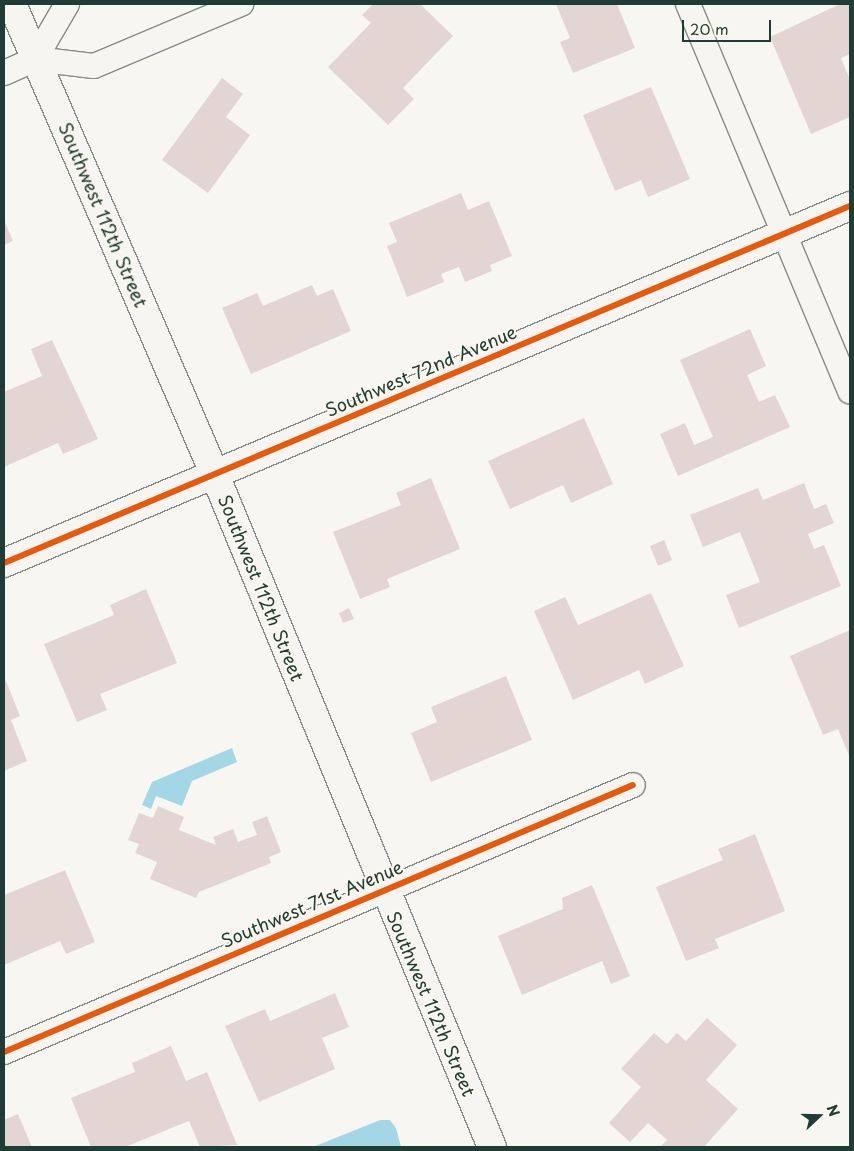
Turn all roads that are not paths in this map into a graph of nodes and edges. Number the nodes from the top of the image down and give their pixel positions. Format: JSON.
{"nodes":[{"id":1,"x":12,"y":4,"type":"edge"},
{"id":2,"x":67,"y":4,"type":"edge"},
{"id":3,"x":241,"y":4,"type":"edge"},
{"id":4,"x":688,"y":4,"type":"edge"},
{"id":5,"x":35,"y":59,"type":"junction"},
{"id":6,"x":4,"y":73,"type":"edge"},
{"id":7,"x":850,"y":206,"type":"edge"},
{"id":8,"x":783,"y":234,"type":"junction"},
{"id":9,"x":850,"y":391,"type":"edge"},
{"id":10,"x":216,"y":475,"type":"junction"},
{"id":11,"x":4,"y":563,"type":"edge"},
{"id":12,"x":633,"y":785,"type":"dead end"},
{"id":13,"x":383,"y":891,"type":"junction"},
{"id":14,"x":4,"y":1052,"type":"edge"},
{"id":15,"x":492,"y":1147,"type":"edge"}],
"edges":[{"from":1,"to":5,"type":"main road","name":"Southwest 112th Street"},
{"from":2,"to":5,"type":"street"},
{"from":3,"to":5,"type":"street"},
{"from":4,"to":8,"type":"street"},
{"from":5,"to":6,"type":"street"},
{"from":5,"to":10,"type":"main road","name":"Southwest 112th Street"},
{"from":7,"to":8,"type":"main road","name":"Southwest 72nd Avenue"},
{"from":8,"to":9,"type":"street"},
{"from":8,"to":10,"type":"main road","name":"Southwest 72nd Avenue"},
{"from":10,"to":11,"type":"main road","name":"Southwest 72nd Avenue"},
{"from":10,"to":13,"type":"main road","name":"Southwest 112th Street"},
{"from":12,"to":13,"type":"street","name":"Southwest 71st Avenue"},
{"from":13,"to":14,"type":"street","name":"Southwest 71st Avenue"},
{"from":13,"to":15,"type":"main road","name":"Southwest 112th Street"}]}
